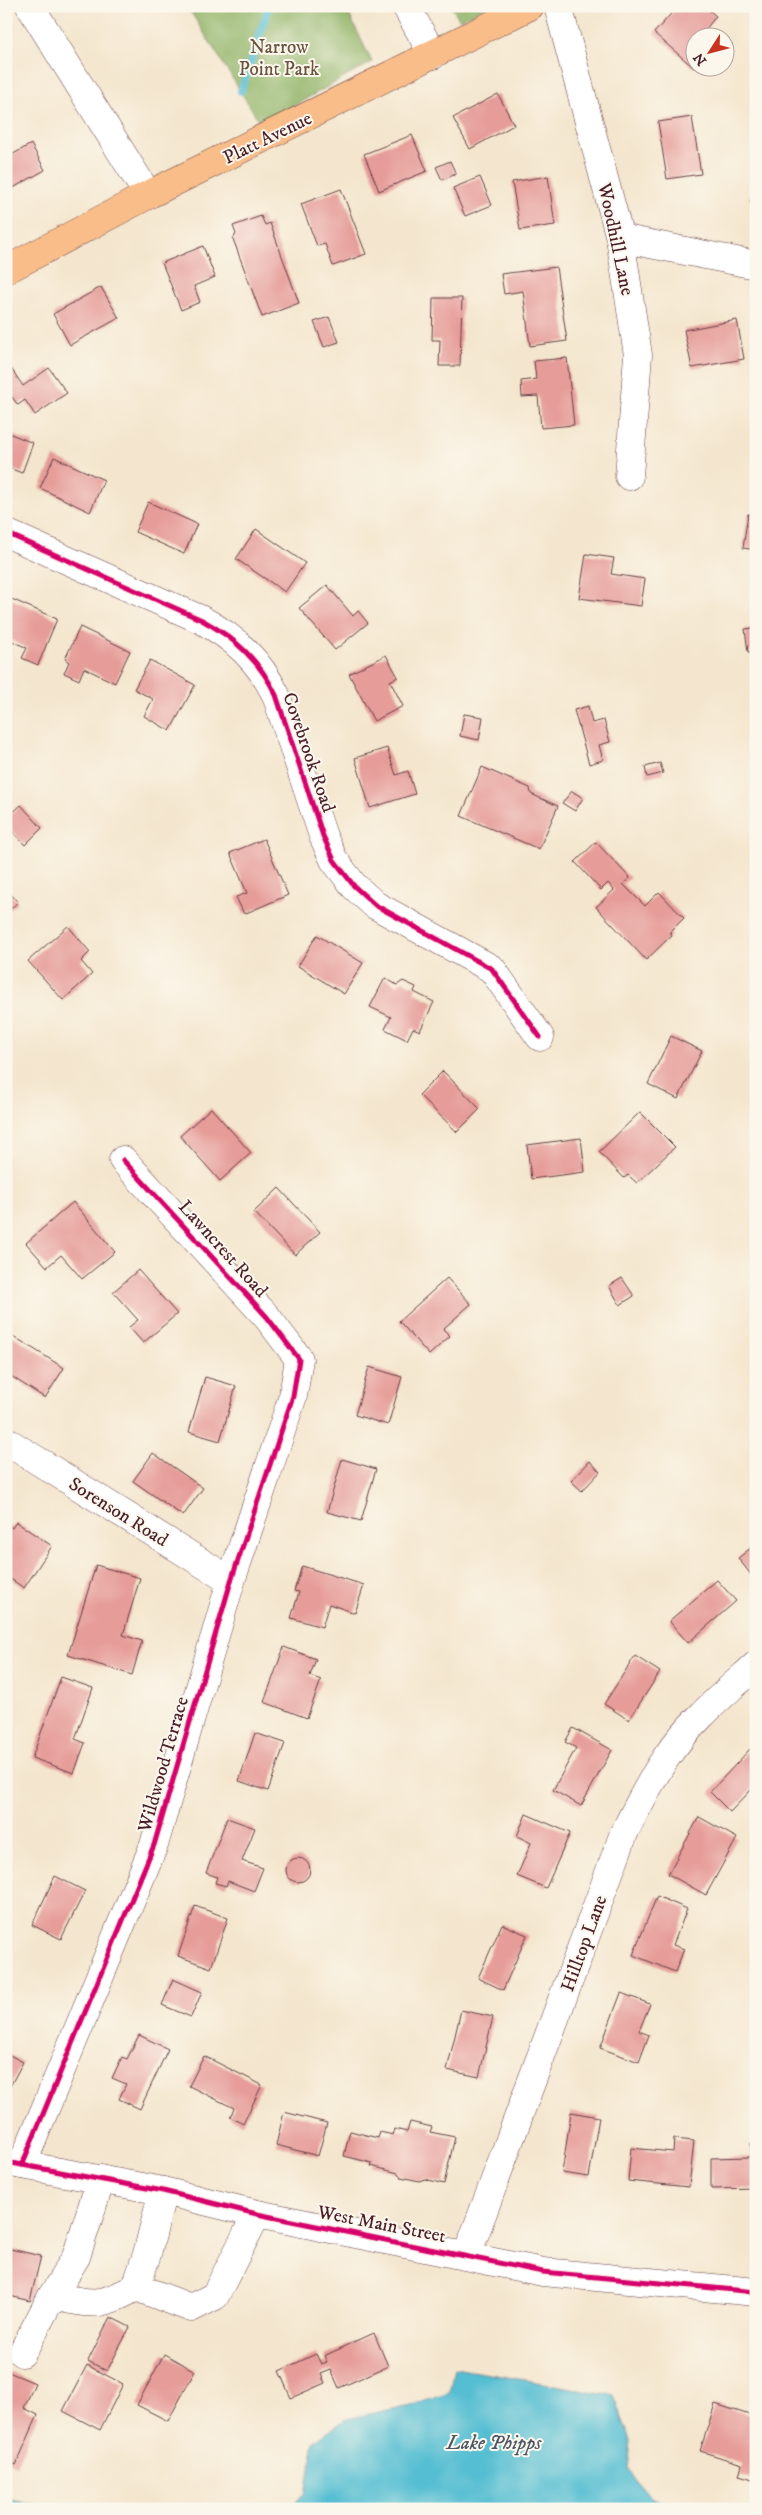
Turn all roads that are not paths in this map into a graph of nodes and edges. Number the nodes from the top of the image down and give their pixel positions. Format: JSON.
{"nodes":[{"id":1,"x":30,"y":6,"type":"edge"},
{"id":2,"x":406,"y":6,"type":"edge"},
{"id":3,"x":530,"y":6,"type":"edge"},
{"id":4,"x":558,"y":6,"type":"edge"},
{"id":5,"x":433,"y":55,"type":"junction"},
{"id":6,"x":148,"y":195,"type":"junction"},
{"id":7,"x":620,"y":238,"type":"junction"},
{"id":8,"x":756,"y":265,"type":"edge"},
{"id":9,"x":6,"y":270,"type":"edge"},
{"id":10,"x":629,"y":476,"type":"dead end"},
{"id":11,"x":6,"y":533,"type":"edge"},
{"id":12,"x":540,"y":1037,"type":"dead end"},
{"id":13,"x":123,"y":1160,"type":"dead end"},
{"id":14,"x":299,"y":1359,"type":"joint"},
{"id":15,"x":6,"y":1441,"type":"edge"},
{"id":16,"x":231,"y":1582,"type":"junction"},
{"id":17,"x":756,"y":1665,"type":"edge"},
{"id":18,"x":14,"y":2164,"type":"edge"},
{"id":19,"x":101,"y":2179,"type":"junction"},
{"id":20,"x":162,"y":2191,"type":"junction"},
{"id":21,"x":258,"y":2214,"type":"junction"},
{"id":22,"x":467,"y":2255,"type":"junction"},
{"id":23,"x":136,"y":2287,"type":"junction"},
{"id":24,"x":756,"y":2292,"type":"edge"},
{"id":25,"x":52,"y":2296,"type":"junction"},
{"id":26,"x":22,"y":2353,"type":"dead end"}],
"edges":[{"from":1,"to":6,"type":"street"},
{"from":2,"to":5,"type":"street"},
{"from":3,"to":5,"type":"main road","name":"Platt Avenue"},
{"from":4,"to":7,"type":"street","name":"Woodhill Lane"},
{"from":5,"to":6,"type":"main road","name":"Platt Avenue"},
{"from":6,"to":9,"type":"main road","name":"Platt Avenue"},
{"from":7,"to":8,"type":"street"},
{"from":7,"to":10,"type":"street","name":"Woodhill Lane"},
{"from":11,"to":12,"type":"street","name":"Covebrook Road"},
{"from":13,"to":14,"type":"street","name":"Lawncrest Road"},
{"from":14,"to":16,"type":"street","name":"Wildwood Terrace"},
{"from":15,"to":16,"type":"street","name":"Sorenson Road"},
{"from":16,"to":18,"type":"street","name":"Wildwood Terrace"},
{"from":17,"to":22,"type":"street","name":"Hilltop Lane"},
{"from":18,"to":19,"type":"street","name":"West Main Street"},
{"from":19,"to":20,"type":"street","name":"West Main Street"},
{"from":19,"to":25,"type":"street"},
{"from":20,"to":21,"type":"street","name":"West Main Street"},
{"from":20,"to":23,"type":"street"},
{"from":21,"to":22,"type":"street","name":"West Main Street"},
{"from":21,"to":23,"type":"street"},
{"from":22,"to":24,"type":"street","name":"West Main Street"},
{"from":23,"to":25,"type":"street"},
{"from":25,"to":26,"type":"street"}]}
